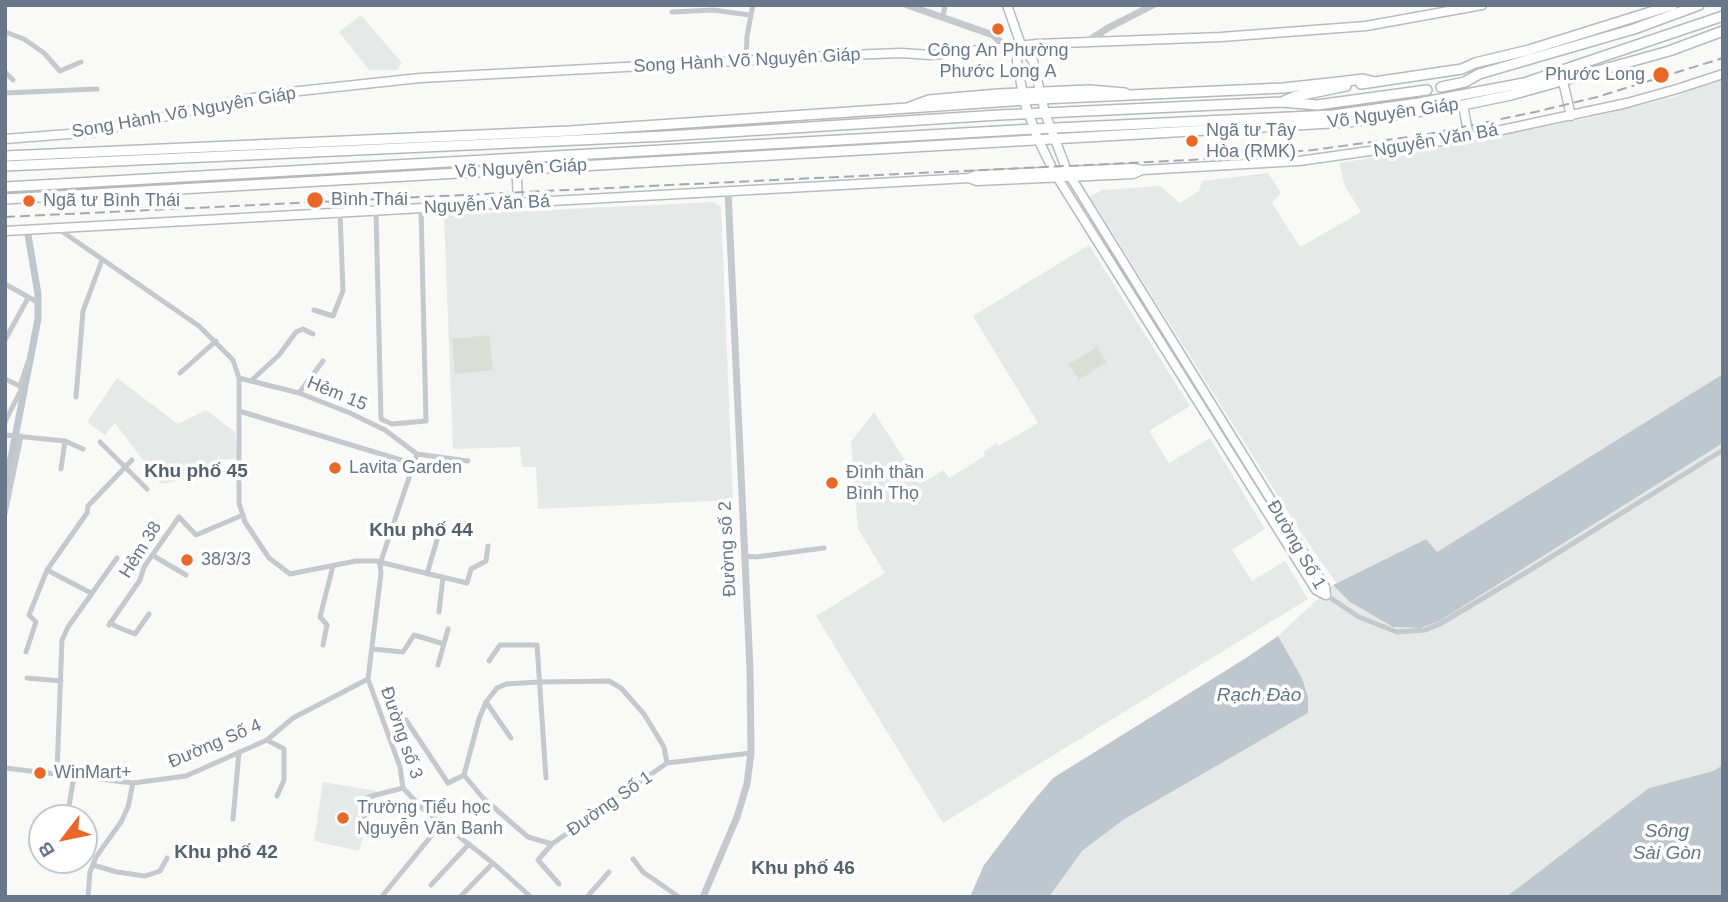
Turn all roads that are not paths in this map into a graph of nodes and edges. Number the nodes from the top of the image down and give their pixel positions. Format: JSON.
{"nodes":[{"id":1,"x":753,"y":5,"type":"edge"},
{"id":2,"x":907,"y":5,"type":"edge"},
{"id":3,"x":945,"y":5,"type":"edge"},
{"id":4,"x":1007,"y":5,"type":"edge"},
{"id":5,"x":1153,"y":5,"type":"edge"},
{"id":6,"x":1482,"y":5,"type":"edge"},
{"id":7,"x":1673,"y":5,"type":"edge"},
{"id":8,"x":1699,"y":5,"type":"edge"},
{"id":9,"x":1451,"y":8,"type":"edge"},
{"id":10,"x":672,"y":12,"type":"dead end"},
{"id":11,"x":750,"y":15,"type":"junction"},
{"id":12,"x":1723,"y":16,"type":"edge"},
{"id":13,"x":943,"y":17,"type":"junction"},
{"id":14,"x":1723,"y":31,"type":"edge"},
{"id":15,"x":5,"y":32,"type":"edge"},
{"id":16,"x":1084,"y":44,"type":"junction"},
{"id":17,"x":1021,"y":45,"type":"junction"},
{"id":18,"x":1006,"y":47,"type":"junction"},
{"id":19,"x":746,"y":61,"type":"junction"},
{"id":20,"x":80,"y":62,"type":"dead end"},
{"id":21,"x":1462,"y":69,"type":"junction"},
{"id":22,"x":1561,"y":71,"type":"junction"},
{"id":23,"x":5,"y":72,"type":"edge"},
{"id":24,"x":1479,"y":74,"type":"junction"},
{"id":25,"x":1723,"y":74,"type":"edge"},
{"id":26,"x":1587,"y":76,"type":"junction"},
{"id":27,"x":13,"y":80,"type":"dead end"},
{"id":28,"x":1377,"y":82,"type":"junction"},
{"id":29,"x":1563,"y":82,"type":"junction"},
{"id":30,"x":1524,"y":83,"type":"junction"},
{"id":31,"x":1361,"y":84,"type":"dead end"},
{"id":32,"x":1339,"y":85,"type":"junction"},
{"id":33,"x":1441,"y":87,"type":"dead end"},
{"id":34,"x":97,"y":89,"type":"dead end"},
{"id":35,"x":1427,"y":90,"type":"dead end"},
{"id":36,"x":5,"y":93,"type":"edge"},
{"id":37,"x":1511,"y":94,"type":"junction"},
{"id":38,"x":1041,"y":96,"type":"junction"},
{"id":39,"x":1023,"y":97,"type":"junction"},
{"id":40,"x":1282,"y":102,"type":"junction"},
{"id":41,"x":960,"y":105,"type":"junction"},
{"id":42,"x":1463,"y":105,"type":"junction"},
{"id":43,"x":908,"y":108,"type":"junction"},
{"id":44,"x":1028,"y":113,"type":"junction"},
{"id":45,"x":1045,"y":113,"type":"junction"},
{"id":46,"x":1012,"y":114,"type":"junction"},
{"id":47,"x":982,"y":115,"type":"junction"},
{"id":48,"x":1571,"y":116,"type":"junction"},
{"id":49,"x":1050,"y":128,"type":"junction"},
{"id":50,"x":1034,"y":129,"type":"junction"},
{"id":51,"x":5,"y":133,"type":"edge"},
{"id":52,"x":1469,"y":137,"type":"junction"},
{"id":53,"x":10,"y":139,"type":"edge"},
{"id":54,"x":1038,"y":139,"type":"junction"},
{"id":55,"x":1053,"y":139,"type":"junction"},
{"id":56,"x":5,"y":156,"type":"edge"},
{"id":57,"x":516,"y":158,"type":"junction"},
{"id":58,"x":5,"y":166,"type":"edge"},
{"id":59,"x":516,"y":169,"type":"junction"},
{"id":60,"x":1068,"y":174,"type":"junction"},
{"id":61,"x":1055,"y":175,"type":"junction"},
{"id":62,"x":5,"y":187,"type":"edge"},
{"id":63,"x":728,"y":191,"type":"junction"},
{"id":64,"x":5,"y":199,"type":"edge"},
{"id":65,"x":518,"y":203,"type":"junction"},
{"id":66,"x":421,"y":208,"type":"junction"},
{"id":67,"x":376,"y":211,"type":"junction"},
{"id":68,"x":340,"y":213,"type":"junction"},
{"id":69,"x":57,"y":228,"type":"junction"},
{"id":70,"x":5,"y":231,"type":"edge"},
{"id":71,"x":102,"y":260,"type":"junction"},
{"id":72,"x":5,"y":284,"type":"edge"},
{"id":73,"x":28,"y":298,"type":"junction"},
{"id":74,"x":39,"y":303,"type":"dead end"},
{"id":75,"x":314,"y":310,"type":"dead end"},
{"id":76,"x":313,"y":334,"type":"dead end"},
{"id":77,"x":5,"y":340,"type":"edge"},
{"id":78,"x":216,"y":341,"type":"junction"},
{"id":79,"x":323,"y":360,"type":"dead end"},
{"id":80,"x":28,"y":362,"type":"dead end"},
{"id":81,"x":180,"y":373,"type":"dead end"},
{"id":82,"x":239,"y":378,"type":"junction"},
{"id":83,"x":5,"y":379,"type":"edge"},
{"id":84,"x":252,"y":381,"type":"junction"},
{"id":85,"x":20,"y":386,"type":"junction"},
{"id":86,"x":299,"y":393,"type":"junction"},
{"id":87,"x":76,"y":397,"type":"dead end"},
{"id":88,"x":239,"y":411,"type":"junction"},
{"id":89,"x":5,"y":422,"type":"edge"},
{"id":90,"x":8,"y":435,"type":"edge"},
{"id":91,"x":22,"y":436,"type":"junction"},
{"id":92,"x":65,"y":441,"type":"junction"},
{"id":93,"x":100,"y":442,"type":"dead end"},
{"id":94,"x":83,"y":449,"type":"dead end"},
{"id":95,"x":1723,"y":450,"type":"edge"},
{"id":96,"x":417,"y":454,"type":"junction"},
{"id":97,"x":132,"y":460,"type":"dead end"},
{"id":98,"x":468,"y":461,"type":"dead end"},
{"id":99,"x":414,"y":464,"type":"junction"},
{"id":100,"x":126,"y":467,"type":"junction"},
{"id":101,"x":61,"y":469,"type":"dead end"},
{"id":102,"x":147,"y":489,"type":"dead end"},
{"id":103,"x":5,"y":514,"type":"edge"},
{"id":104,"x":243,"y":515,"type":"junction"},
{"id":105,"x":441,"y":526,"type":"dead end"},
{"id":106,"x":488,"y":546,"type":"dead end"},
{"id":107,"x":824,"y":548,"type":"dead end"},
{"id":108,"x":152,"y":555,"type":"junction"},
{"id":109,"x":744,"y":556,"type":"junction"},
{"id":110,"x":117,"y":558,"type":"dead end"},
{"id":111,"x":380,"y":564,"type":"junction"},
{"id":112,"x":333,"y":566,"type":"junction"},
{"id":113,"x":47,"y":570,"type":"junction"},
{"id":114,"x":428,"y":574,"type":"junction"},
{"id":115,"x":186,"y":575,"type":"dead end"},
{"id":116,"x":443,"y":577,"type":"junction"},
{"id":117,"x":91,"y":593,"type":"junction"},
{"id":118,"x":1326,"y":595,"type":"junction"},
{"id":119,"x":439,"y":612,"type":"dead end"},
{"id":120,"x":149,"y":614,"type":"dead end"},
{"id":121,"x":448,"y":629,"type":"dead end"},
{"id":122,"x":444,"y":644,"type":"junction"},
{"id":123,"x":323,"y":645,"type":"dead end"},
{"id":124,"x":373,"y":649,"type":"junction"},
{"id":125,"x":26,"y":652,"type":"dead end"},
{"id":126,"x":489,"y":661,"type":"dead end"},
{"id":127,"x":438,"y":665,"type":"dead end"},
{"id":128,"x":27,"y":678,"type":"dead end"},
{"id":129,"x":368,"y":679,"type":"junction"},
{"id":130,"x":61,"y":681,"type":"junction"},
{"id":131,"x":539,"y":682,"type":"junction"},
{"id":132,"x":486,"y":702,"type":"junction"},
{"id":133,"x":406,"y":720,"type":"dead end"},
{"id":134,"x":511,"y":738,"type":"dead end"},
{"id":135,"x":267,"y":740,"type":"junction"},
{"id":136,"x":239,"y":752,"type":"junction"},
{"id":137,"x":751,"y":753,"type":"junction"},
{"id":138,"x":667,"y":763,"type":"junction"},
{"id":139,"x":5,"y":768,"type":"edge"},
{"id":140,"x":57,"y":773,"type":"junction"},
{"id":141,"x":464,"y":775,"type":"junction"},
{"id":142,"x":74,"y":776,"type":"junction"},
{"id":143,"x":546,"y":778,"type":"dead end"},
{"id":144,"x":133,"y":783,"type":"junction"},
{"id":145,"x":403,"y":788,"type":"junction"},
{"id":146,"x":277,"y":796,"type":"dead end"},
{"id":147,"x":69,"y":804,"type":"edge"},
{"id":148,"x":233,"y":820,"type":"dead end"},
{"id":149,"x":441,"y":824,"type":"junction"},
{"id":150,"x":362,"y":828,"type":"dead end"},
{"id":151,"x":469,"y":844,"type":"junction"},
{"id":152,"x":552,"y":844,"type":"junction"},
{"id":153,"x":98,"y":854,"type":"edge"},
{"id":154,"x":167,"y":858,"type":"dead end"},
{"id":155,"x":632,"y":859,"type":"dead end"},
{"id":156,"x":493,"y":863,"type":"junction"},
{"id":157,"x":98,"y":866,"type":"edge"},
{"id":158,"x":609,"y":872,"type":"dead end"},
{"id":159,"x":90,"y":874,"type":"edge"},
{"id":160,"x":559,"y":884,"type":"dead end"},
{"id":161,"x":431,"y":885,"type":"dead end"},
{"id":162,"x":383,"y":895,"type":"dead end"},
{"id":163,"x":88,"y":897,"type":"edge"},
{"id":164,"x":460,"y":897,"type":"edge"},
{"id":165,"x":531,"y":897,"type":"edge"},
{"id":166,"x":587,"y":897,"type":"edge"},
{"id":167,"x":679,"y":897,"type":"edge"},
{"id":168,"x":703,"y":897,"type":"edge"}],
"edges":[{"from":1,"to":11,"type":"street"},
{"from":2,"to":13,"type":"street"},
{"from":3,"to":13,"type":"street"},
{"from":4,"to":17,"type":"main road"},
{"from":5,"to":16,"type":"street"},
{"from":6,"to":9,"type":"main road","name":"Song Hành Võ Nguyên Giáp"},
{"from":7,"to":21,"type":"main road","name":"Võ Nguyên Giáp"},
{"from":8,"to":24,"type":"main road","name":"Võ Nguyên Giáp"},
{"from":9,"to":16,"type":"main road","name":"Song Hành Võ Nguyên Giáp"},
{"from":10,"to":11,"type":"street"},
{"from":11,"to":19,"type":"street"},
{"from":12,"to":22,"type":"main road","name":"Võ Nguyên Giáp"},
{"from":13,"to":18,"type":"street"},
{"from":14,"to":26,"type":"main road","name":"Võ Nguyên Giáp"},
{"from":15,"to":20,"type":"street"},
{"from":16,"to":17,"type":"main road","name":"Song Hành Võ Nguyên Giáp"},
{"from":17,"to":18,"type":"main road","name":"Song Hành Võ Nguyên Giáp"},
{"from":17,"to":38,"type":"main road","name":"Đường Số 1"},
{"from":17,"to":39,"type":"main road","name":"Đường Số 1"},
{"from":18,"to":19,"type":"main road","name":"Song Hành Võ Nguyên Giáp"},
{"from":19,"to":53,"type":"main road","name":"Song Hành Võ Nguyên Giáp"},
{"from":21,"to":24,"type":"main road"},
{"from":21,"to":28,"type":"main road","name":"Võ Nguyên Giáp"},
{"from":22,"to":26,"type":"main road"},
{"from":22,"to":29,"type":"main road"},
{"from":22,"to":30,"type":"main road","name":"Võ Nguyên Giáp"},
{"from":23,"to":27,"type":"street"},
{"from":24,"to":33,"type":"main road","name":"Võ Nguyên Giáp"},
{"from":25,"to":48,"type":"main road","name":"Nguyễn Văn Bá"},
{"from":26,"to":29,"type":"main road","name":"Võ Nguyên Giáp"},
{"from":28,"to":31,"type":"main road","name":"Võ Nguyên Giáp"},
{"from":28,"to":32,"type":"main road","name":"Võ Nguyên Giáp"},
{"from":29,"to":37,"type":"main road","name":"Võ Nguyên Giáp"},
{"from":29,"to":48,"type":"main road"},
{"from":30,"to":37,"type":"main road"},
{"from":30,"to":49,"type":"main road","name":"Võ Nguyên Giáp"},
{"from":32,"to":38,"type":"main road"},
{"from":32,"to":40,"type":"main road"},
{"from":34,"to":36,"type":"street"},
{"from":35,"to":40,"type":"main road","name":"Võ Nguyên Giáp"},
{"from":37,"to":42,"type":"main road","name":"Võ Nguyên Giáp"},
{"from":38,"to":39,"type":"main road"},
{"from":38,"to":45,"type":"main road","name":"Đường Số 1"},
{"from":39,"to":41,"type":"main road","name":"Võ Nguyên Giáp"},
{"from":39,"to":43,"type":"main road","name":"Võ Nguyên Giáp"},
{"from":39,"to":44,"type":"main road","name":"Đường Số 1"},
{"from":39,"to":46,"type":"main road"},
{"from":40,"to":45,"type":"main road","name":"Võ Nguyên Giáp"},
{"from":41,"to":43,"type":"main road","name":"Võ Nguyên Giáp"},
{"from":41,"to":47,"type":"main road"},
{"from":42,"to":52,"type":"main road"},
{"from":42,"to":55,"type":"main road","name":"Võ Nguyên Giáp"},
{"from":43,"to":56,"type":"main road","name":"Võ Nguyên Giáp"},
{"from":44,"to":45,"type":"main road","name":"Võ Nguyên Giáp"},
{"from":44,"to":46,"type":"main road","name":"Võ Nguyên Giáp"},
{"from":44,"to":50,"type":"main road","name":"Đường Số 1"},
{"from":45,"to":49,"type":"main road","name":"Đường Số 1"},
{"from":46,"to":47,"type":"main road","name":"Võ Nguyên Giáp"},
{"from":47,"to":58,"type":"main road","name":"Võ Nguyên Giáp"},
{"from":48,"to":52,"type":"main road","name":"Nguyễn Văn Bá"},
{"from":49,"to":50,"type":"main road","name":"Võ Nguyên Giáp"},
{"from":49,"to":55,"type":"main road","name":"Đường Số 1"},
{"from":50,"to":54,"type":"main road","name":"Đường Số 1"},
{"from":50,"to":57,"type":"main road","name":"Võ Nguyên Giáp"},
{"from":51,"to":53,"type":"main road","name":"Song Hành Võ Nguyên Giáp"},
{"from":52,"to":60,"type":"main road","name":"Nguyễn Văn Bá"},
{"from":54,"to":55,"type":"main road","name":"Võ Nguyên Giáp"},
{"from":54,"to":59,"type":"main road","name":"Võ Nguyên Giáp"},
{"from":54,"to":61,"type":"main road","name":"Đường Số 1"},
{"from":55,"to":60,"type":"main road","name":"Đường Số 1"},
{"from":57,"to":59,"type":"main road"},
{"from":57,"to":62,"type":"main road","name":"Võ Nguyên Giáp"},
{"from":59,"to":64,"type":"main road","name":"Võ Nguyên Giáp"},
{"from":59,"to":65,"type":"main road"},
{"from":60,"to":61,"type":"main road","name":"Nguyễn Văn Bá"},
{"from":60,"to":118,"type":"main road","name":"Đường Số 1"},
{"from":61,"to":63,"type":"main road","name":"Nguyễn Văn Bá"},
{"from":61,"to":118,"type":"main road","name":"Đường Số 1"},
{"from":63,"to":65,"type":"main road","name":"Nguyễn Văn Bá"},
{"from":63,"to":109,"type":"street","name":"Đường số 2"},
{"from":65,"to":66,"type":"main road","name":"Nguyễn Văn Bá"},
{"from":66,"to":67,"type":"main road","name":"Nguyễn Văn Bá"},
{"from":66,"to":67,"type":"street"},
{"from":67,"to":68,"type":"main road","name":"Nguyễn Văn Bá"},
{"from":68,"to":69,"type":"main road","name":"Nguyễn Văn Bá"},
{"from":68,"to":75,"type":"street"},
{"from":69,"to":70,"type":"main road","name":"Nguyễn Văn Bá"},
{"from":69,"to":71,"type":"street"},
{"from":71,"to":78,"type":"street"},
{"from":71,"to":87,"type":"street"},
{"from":72,"to":73,"type":"street"},
{"from":73,"to":74,"type":"street"},
{"from":73,"to":77,"type":"street"},
{"from":76,"to":84,"type":"street"},
{"from":78,"to":81,"type":"street"},
{"from":78,"to":82,"type":"street"},
{"from":79,"to":86,"type":"street"},
{"from":80,"to":85,"type":"street"},
{"from":82,"to":84,"type":"street","name":"Hẻm 15"},
{"from":82,"to":88,"type":"street"},
{"from":83,"to":85,"type":"street"},
{"from":84,"to":86,"type":"street","name":"Hẻm 15"},
{"from":85,"to":89,"type":"street"},
{"from":86,"to":96,"type":"street","name":"Hẻm 15"},
{"from":88,"to":99,"type":"street"},
{"from":88,"to":104,"type":"street"},
{"from":90,"to":91,"type":"street"},
{"from":91,"to":92,"type":"street"},
{"from":91,"to":103,"type":"street"},
{"from":92,"to":94,"type":"street"},
{"from":92,"to":101,"type":"street"},
{"from":93,"to":100,"type":"street"},
{"from":95,"to":118,"type":"street"},
{"from":96,"to":98,"type":"street"},
{"from":96,"to":99,"type":"street","name":"Đường số 3"},
{"from":97,"to":100,"type":"street"},
{"from":99,"to":111,"type":"street","name":"Đường số 3"},
{"from":100,"to":102,"type":"street"},
{"from":100,"to":113,"type":"street"},
{"from":104,"to":108,"type":"street","name":"Hẻm 38"},
{"from":104,"to":112,"type":"street"},
{"from":105,"to":114,"type":"street"},
{"from":106,"to":116,"type":"street"},
{"from":107,"to":109,"type":"street"},
{"from":108,"to":115,"type":"street"},
{"from":108,"to":120,"type":"street","name":"Hẻm 38"},
{"from":109,"to":137,"type":"street","name":"Đường số 2"},
{"from":110,"to":117,"type":"street"},
{"from":111,"to":112,"type":"street"},
{"from":111,"to":114,"type":"street"},
{"from":111,"to":124,"type":"street","name":"Đường số 3"},
{"from":112,"to":123,"type":"street"},
{"from":113,"to":117,"type":"street"},
{"from":113,"to":125,"type":"street"},
{"from":114,"to":116,"type":"street"},
{"from":116,"to":119,"type":"street"},
{"from":117,"to":130,"type":"street"},
{"from":121,"to":122,"type":"street"},
{"from":122,"to":124,"type":"street"},
{"from":122,"to":127,"type":"street"},
{"from":124,"to":129,"type":"street","name":"Đường số 3"},
{"from":126,"to":131,"type":"street"},
{"from":128,"to":130,"type":"street"},
{"from":129,"to":135,"type":"street","name":"Đường Số 4"},
{"from":129,"to":145,"type":"street","name":"Đường số 3"},
{"from":130,"to":140,"type":"street"},
{"from":131,"to":132,"type":"street"},
{"from":131,"to":138,"type":"street","name":"Đường Số 1"},
{"from":131,"to":143,"type":"street"},
{"from":132,"to":134,"type":"street"},
{"from":132,"to":141,"type":"street"},
{"from":133,"to":141,"type":"street"},
{"from":135,"to":136,"type":"street","name":"Đường Số 4"},
{"from":135,"to":146,"type":"street"},
{"from":136,"to":144,"type":"street","name":"Đường Số 4"},
{"from":136,"to":148,"type":"street"},
{"from":137,"to":138,"type":"street","name":"Đường Số 1"},
{"from":137,"to":168,"type":"street","name":"Đường số 2"},
{"from":138,"to":152,"type":"street","name":"Đường Số 1"},
{"from":139,"to":140,"type":"street"},
{"from":140,"to":142,"type":"street","name":"Đường Số 4"},
{"from":141,"to":152,"type":"street","name":"Đường Số 1"},
{"from":142,"to":144,"type":"street","name":"Đường Số 4"},
{"from":142,"to":147,"type":"street"},
{"from":144,"to":153,"type":"street"},
{"from":145,"to":149,"type":"street","name":"Đường số 3"},
{"from":145,"to":150,"type":"street"},
{"from":149,"to":151,"type":"street","name":"Đường số 3"},
{"from":149,"to":162,"type":"street"},
{"from":151,"to":156,"type":"street","name":"Đường số 3"},
{"from":151,"to":161,"type":"street"},
{"from":152,"to":160,"type":"street"},
{"from":154,"to":157,"type":"street"},
{"from":155,"to":167,"type":"street"},
{"from":156,"to":164,"type":"street"},
{"from":156,"to":165,"type":"street","name":"Đường số 3"},
{"from":158,"to":166,"type":"street"},
{"from":159,"to":163,"type":"street"}]}
